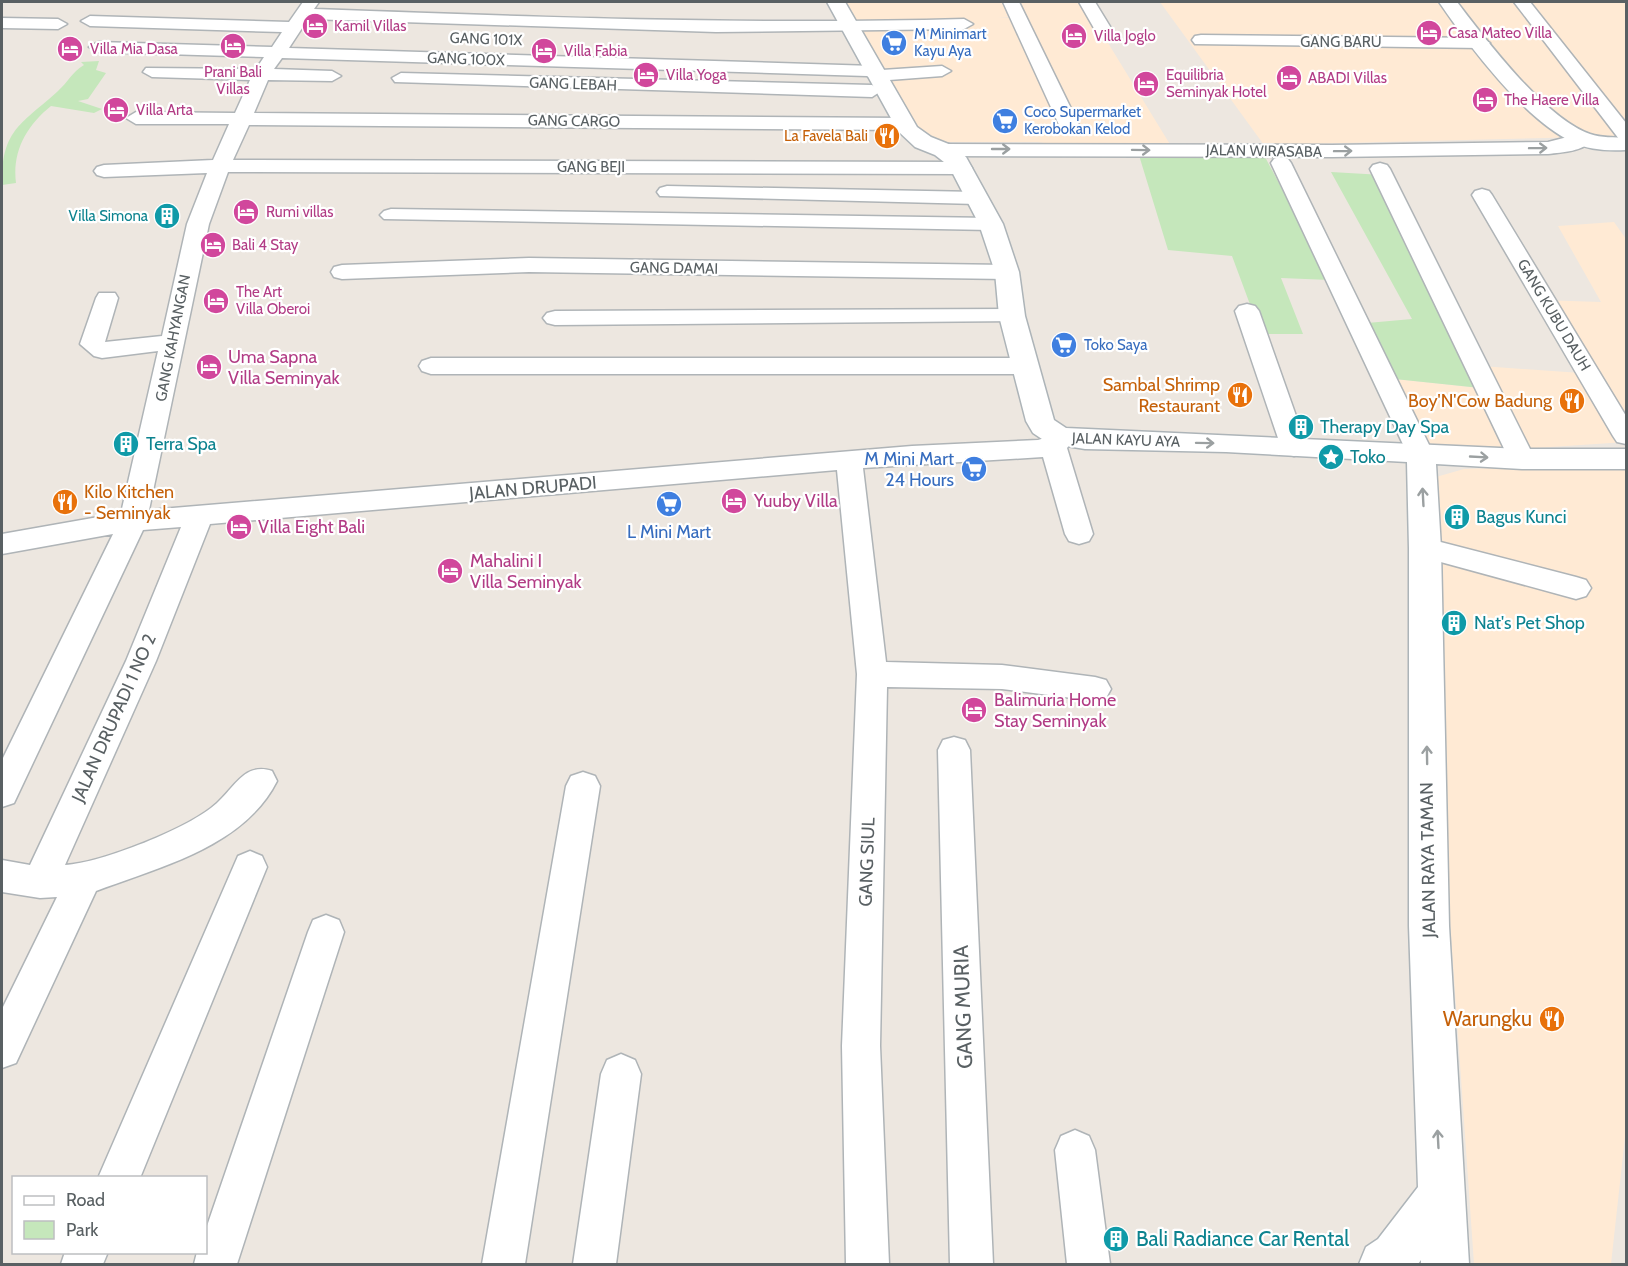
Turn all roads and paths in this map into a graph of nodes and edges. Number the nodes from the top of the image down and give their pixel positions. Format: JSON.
{"nodes":[{"id":1,"x":1011,"y":2,"type":"edge"},
{"id":2,"x":1087,"y":2,"type":"edge"},
{"id":3,"x":1448,"y":2,"type":"edge"},
{"id":4,"x":1522,"y":2,"type":"edge"},
{"id":5,"x":21,"y":9,"type":"dead end"},
{"id":6,"x":700,"y":9,"type":"dead end"},
{"id":7,"x":842,"y":14,"type":"edge"},
{"id":8,"x":90,"y":21,"type":"dead end"},
{"id":9,"x":301,"y":22,"type":"edge"},
{"id":10,"x":2,"y":23,"type":"edge"},
{"id":11,"x":58,"y":24,"type":"dead end"},
{"id":12,"x":964,"y":24,"type":"dead end"},
{"id":13,"x":1105,"y":33,"type":"dead end"},
{"id":14,"x":1201,"y":40,"type":"dead end"},
{"id":15,"x":1481,"y":43,"type":"junction"},
{"id":16,"x":98,"y":47,"type":"dead end"},
{"id":17,"x":840,"y":50,"type":"dead end"},
{"id":18,"x":274,"y":54,"type":"junction"},
{"id":19,"x":942,"y":71,"type":"dead end"},
{"id":20,"x":152,"y":72,"type":"dead end"},
{"id":21,"x":874,"y":72,"type":"junction"},
{"id":22,"x":262,"y":74,"type":"junction"},
{"id":23,"x":352,"y":77,"type":"dead end"},
{"id":24,"x":385,"y":78,"type":"dead end"},
{"id":25,"x":136,"y":117,"type":"dead end"},
{"id":26,"x":244,"y":117,"type":"junction"},
{"id":27,"x":904,"y":124,"type":"junction"},
{"id":28,"x":1070,"y":127,"type":"dead end"},
{"id":29,"x":1626,"y":135,"type":"edge"},
{"id":30,"x":1583,"y":139,"type":"junction"},
{"id":31,"x":1626,"y":144,"type":"edge"},
{"id":32,"x":943,"y":150,"type":"junction"},
{"id":33,"x":1281,"y":163,"type":"dead end"},
{"id":34,"x":220,"y":166,"type":"junction"},
{"id":35,"x":962,"y":168,"type":"junction"},
{"id":36,"x":1380,"y":169,"type":"dead end"},
{"id":37,"x":104,"y":171,"type":"dead end"},
{"id":38,"x":667,"y":192,"type":"dead end"},
{"id":39,"x":1482,"y":195,"type":"dead end"},
{"id":40,"x":977,"y":198,"type":"junction"},
{"id":41,"x":391,"y":215,"type":"dead end"},
{"id":42,"x":991,"y":224,"type":"junction"},
{"id":43,"x":342,"y":272,"type":"dead end"},
{"id":44,"x":1007,"y":272,"type":"junction"},
{"id":45,"x":107,"y":298,"type":"dead end"},
{"id":46,"x":1247,"y":312,"type":"dead end"},
{"id":47,"x":1012,"y":316,"type":"junction"},
{"id":48,"x":555,"y":318,"type":"dead end"},
{"id":49,"x":174,"y":342,"type":"junction"},
{"id":50,"x":431,"y":366,"type":"dead end"},
{"id":51,"x":1025,"y":366,"type":"junction"},
{"id":52,"x":1626,"y":436,"type":"edge"},
{"id":53,"x":1058,"y":442,"type":"junction"},
{"id":54,"x":1294,"y":447,"type":"junction"},
{"id":55,"x":1421,"y":454,"type":"junction"},
{"id":56,"x":1522,"y":459,"type":"junction"},
{"id":57,"x":1626,"y":459,"type":"edge"},
{"id":58,"x":849,"y":461,"type":"junction"},
{"id":59,"x":199,"y":517,"type":"junction"},
{"id":60,"x":133,"y":521,"type":"junction"},
{"id":61,"x":1079,"y":534,"type":"dead end"},
{"id":62,"x":2,"y":544,"type":"edge"},
{"id":63,"x":1425,"y":548,"type":"junction"},
{"id":64,"x":1576,"y":588,"type":"dead end"},
{"id":65,"x":872,"y":674,"type":"junction"},
{"id":66,"x":1095,"y":689,"type":"dead end"},
{"id":67,"x":954,"y":750,"type":"dead end"},
{"id":68,"x":260,"y":781,"type":"dead end"},
{"id":69,"x":583,"y":786,"type":"dead end"},
{"id":70,"x":2,"y":793,"type":"edge"},
{"id":71,"x":250,"y":867,"type":"dead end"},
{"id":72,"x":2,"y":876,"type":"edge"},
{"id":73,"x":84,"y":880,"type":"junction"},
{"id":74,"x":40,"y":882,"type":"junction"},
{"id":75,"x":326,"y":932,"type":"dead end"},
{"id":76,"x":2,"y":1049,"type":"edge"},
{"id":77,"x":621,"y":1074,"type":"dead end"},
{"id":78,"x":1075,"y":1150,"type":"dead end"},
{"id":79,"x":119,"y":1176,"type":"edge"},
{"id":80,"x":1440,"y":1197,"type":"junction"},
{"id":81,"x":215,"y":1264,"type":"edge"},
{"id":82,"x":503,"y":1264,"type":"edge"},
{"id":83,"x":594,"y":1264,"type":"edge"},
{"id":84,"x":868,"y":1264,"type":"edge"},
{"id":85,"x":972,"y":1264,"type":"edge"},
{"id":86,"x":1089,"y":1264,"type":"edge"},
{"id":87,"x":1383,"y":1264,"type":"edge"},
{"id":88,"x":1444,"y":1264,"type":"edge"}],
"edges":[{"from":1,"to":28,"type":"street"},
{"from":2,"to":13,"type":"street"},
{"from":3,"to":15,"type":"main road"},
{"from":4,"to":29,"type":"street"},
{"from":5,"to":10,"type":"street"},
{"from":6,"to":7,"type":"street"},
{"from":7,"to":9,"type":"street"},
{"from":7,"to":12,"type":"street"},
{"from":7,"to":21,"type":"main road","name":"JALAN KAYU AYA"},
{"from":8,"to":9,"type":"street"},
{"from":9,"to":18,"type":"street","name":"GANG KAHYANGAN"},
{"from":10,"to":11,"type":"street"},
{"from":14,"to":15,"type":"street","name":"GANG BARU"},
{"from":15,"to":30,"type":"main road"},
{"from":16,"to":18,"type":"street","name":"GANG 100X"},
{"from":17,"to":21,"type":"street"},
{"from":18,"to":21,"type":"street","name":"GANG 100X"},
{"from":18,"to":22,"type":"street","name":"GANG KAHYANGAN"},
{"from":19,"to":21,"type":"street"},
{"from":20,"to":22,"type":"street"},
{"from":21,"to":24,"type":"street","name":"GANG LEBAH"},
{"from":21,"to":27,"type":"main road","name":"JALAN KAYU AYA"},
{"from":22,"to":23,"type":"street"},
{"from":22,"to":26,"type":"street","name":"GANG KAHYANGAN"},
{"from":25,"to":26,"type":"street","name":"GANG CARGO"},
{"from":26,"to":27,"type":"street","name":"GANG CARGO"},
{"from":26,"to":34,"type":"street","name":"GANG KAHYANGAN"},
{"from":27,"to":32,"type":"main road","name":"JALAN KAYU AYA"},
{"from":30,"to":31,"type":"main road"},
{"from":32,"to":30,"type":"street","name":"JALAN WIRASABA","one_way":true},
{"from":32,"to":35,"type":"main road","name":"JALAN KAYU AYA"},
{"from":33,"to":55,"type":"street"},
{"from":34,"to":35,"type":"street","name":"GANG BEJI"},
{"from":34,"to":37,"type":"street","name":"GANG BEJI"},
{"from":34,"to":49,"type":"street","name":"GANG KAHYANGAN"},
{"from":35,"to":40,"type":"main road","name":"JALAN KAYU AYA"},
{"from":36,"to":56,"type":"street"},
{"from":38,"to":40,"type":"street"},
{"from":39,"to":52,"type":"street","name":"GANG KUBU DAUH"},
{"from":40,"to":42,"type":"main road","name":"JALAN KAYU AYA"},
{"from":41,"to":42,"type":"street"},
{"from":42,"to":44,"type":"main road","name":"JALAN KAYU AYA"},
{"from":43,"to":44,"type":"street","name":"GANG DAMAI"},
{"from":44,"to":47,"type":"main road","name":"JALAN KAYU AYA"},
{"from":45,"to":49,"type":"street"},
{"from":46,"to":54,"type":"street"},
{"from":47,"to":48,"type":"street"},
{"from":47,"to":51,"type":"main road","name":"JALAN KAYU AYA"},
{"from":49,"to":60,"type":"street","name":"GANG KAHYANGAN"},
{"from":50,"to":51,"type":"street"},
{"from":51,"to":53,"type":"main road","name":"JALAN KAYU AYA"},
{"from":53,"to":54,"type":"main road","name":"JALAN KAYU AYA","one_way":true},
{"from":53,"to":58,"type":"street","name":"JALAN DRUPADI"},
{"from":53,"to":61,"type":"street"},
{"from":54,"to":55,"type":"main road","name":"JALAN KAYU AYA"},
{"from":55,"to":56,"type":"main road","name":"JALAN KAYU AYA","one_way":true},
{"from":63,"to":55,"type":"main road","name":"JALAN RAYA TAMAN","one_way":true},
{"from":56,"to":57,"type":"main road","name":"JALAN KAYU AYA"},
{"from":58,"to":59,"type":"street","name":"JALAN DRUPADI"},
{"from":58,"to":65,"type":"street","name":"GANG SIUL"},
{"from":59,"to":60,"type":"street","name":"JALAN DRUPADI"},
{"from":59,"to":74,"type":"street","name":"JALAN DRUPADI 1 NO 2"},
{"from":60,"to":62,"type":"street","name":"JALAN DRUPADI"},
{"from":60,"to":70,"type":"street","name":"GANG KAHYANGAN"},
{"from":63,"to":64,"type":"street"},
{"from":80,"to":63,"type":"main road","name":"JALAN RAYA TAMAN","one_way":true},
{"from":65,"to":66,"type":"street"},
{"from":65,"to":84,"type":"street","name":"GANG SIUL"},
{"from":67,"to":85,"type":"street","name":"GANG MURIA"},
{"from":68,"to":73,"type":"street"},
{"from":69,"to":82,"type":"street"},
{"from":71,"to":79,"type":"street"},
{"from":72,"to":74,"type":"street"},
{"from":73,"to":74,"type":"street"},
{"from":73,"to":76,"type":"street"},
{"from":75,"to":81,"type":"street"},
{"from":77,"to":83,"type":"street"},
{"from":78,"to":86,"type":"street"},
{"from":80,"to":87,"type":"main road"},
{"from":80,"to":88,"type":"main road","name":"JALAN RAYA TAMAN"}]}
